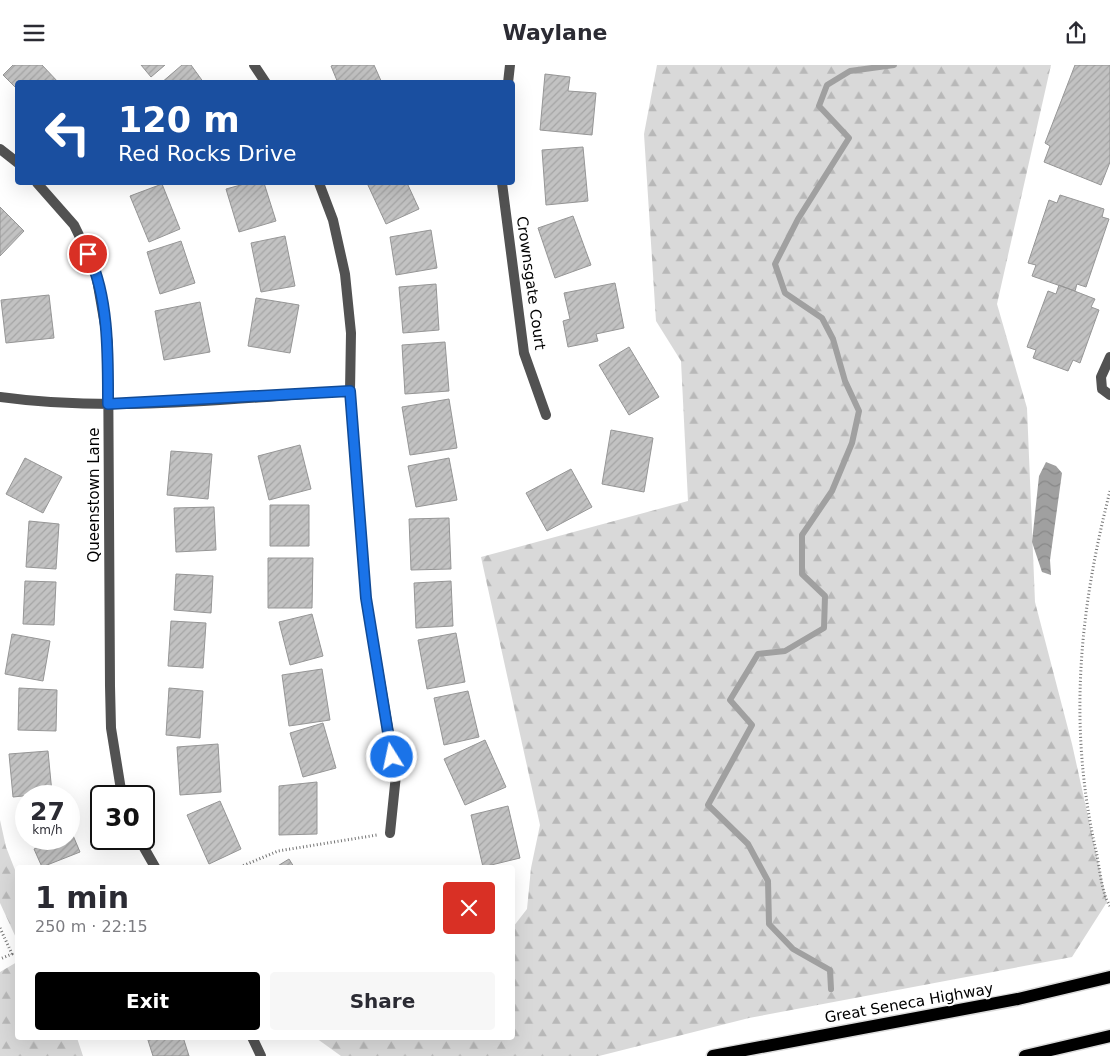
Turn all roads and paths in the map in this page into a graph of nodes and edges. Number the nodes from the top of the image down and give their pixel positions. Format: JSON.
{"nodes":[{"id":1,"x":254,"y":65,"type":"edge"},
{"id":2,"x":510,"y":65,"type":"edge"},
{"id":3,"x":264,"y":80,"type":"edge"},
{"id":4,"x":508,"y":80,"type":"edge"},
{"id":5,"x":0,"y":149,"type":"edge"},
{"id":6,"x":15,"y":161,"type":"edge"},
{"id":7,"x":39,"y":185,"type":"edge"},
{"id":8,"x":320,"y":185,"type":"edge"},
{"id":9,"x":502,"y":185,"type":"edge"},
{"id":10,"x":1110,"y":357,"type":"edge"},
{"id":11,"x":350,"y":391,"type":"junction"},
{"id":12,"x":1110,"y":395,"type":"edge"},
{"id":13,"x":0,"y":397,"type":"edge"},
{"id":14,"x":108,"y":404,"type":"junction"},
{"id":15,"x":546,"y":415,"type":"dead end"},
{"id":16,"x":1110,"y":491,"type":"edge"},
{"id":17,"x":120,"y":785,"type":"edge"},
{"id":18,"x":390,"y":833,"type":"joint"},
{"id":19,"x":145,"y":850,"type":"edge"},
{"id":20,"x":154,"y":865,"type":"edge"},
{"id":21,"x":245,"y":865,"type":"edge"},
{"id":22,"x":1110,"y":906,"type":"edge"},
{"id":23,"x":0,"y":928,"type":"edge"},
{"id":24,"x":0,"y":959,"type":"edge"},
{"id":25,"x":1110,"y":977,"type":"edge"},
{"id":26,"x":1110,"y":1036,"type":"edge"},
{"id":27,"x":253,"y":1040,"type":"edge"},
{"id":28,"x":261,"y":1056,"type":"edge"},
{"id":29,"x":713,"y":1056,"type":"edge"},
{"id":30,"x":1025,"y":1056,"type":"edge"}],
"edges":[{"from":1,"to":3,"type":"street"},
{"from":2,"to":4,"type":"street"},
{"from":5,"to":6,"type":"street"},
{"from":7,"to":14,"type":"street","name":"Queenstown Lane"},
{"from":8,"to":11,"type":"street"},
{"from":9,"to":15,"type":"street","name":"Crownsgate Court"},
{"from":10,"to":12,"type":"street"},
{"from":11,"to":14,"type":"street"},
{"from":11,"to":18,"type":"street"},
{"from":13,"to":14,"type":"street"},
{"from":14,"to":17,"type":"street","name":"Queenstown Lane"},
{"from":16,"to":22,"type":"path"},
{"from":18,"to":21,"type":"path"},
{"from":19,"to":20,"type":"street"},
{"from":23,"to":24,"type":"path"},
{"from":25,"to":29,"type":"main road","name":"Great Seneca Highway"},
{"from":26,"to":30,"type":"main road"},
{"from":27,"to":28,"type":"street"}]}
